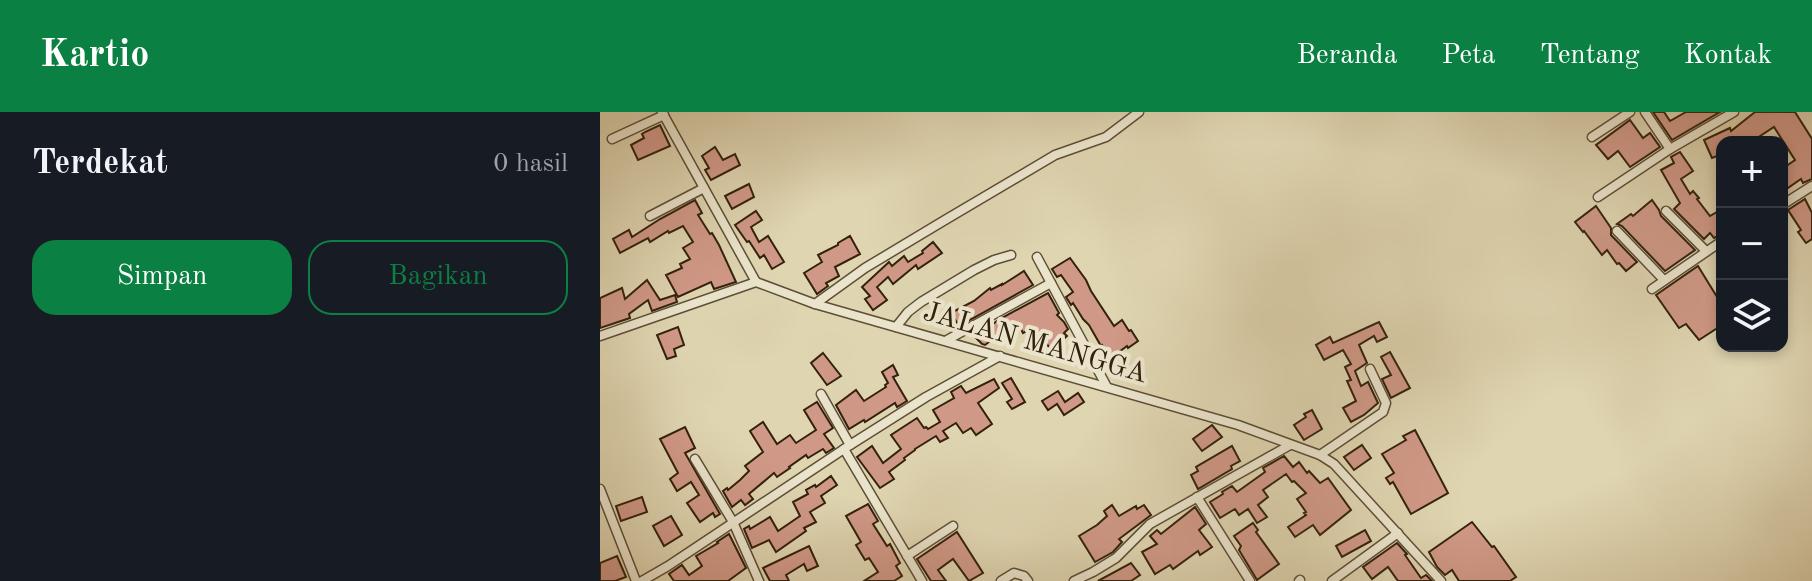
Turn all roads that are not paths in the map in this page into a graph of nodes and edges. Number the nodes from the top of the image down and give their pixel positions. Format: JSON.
{"nodes":[{"id":1,"x":1139,"y":112,"type":"edge"},
{"id":2,"x":1630,"y":112,"type":"edge"},
{"id":3,"x":1645,"y":112,"type":"edge"},
{"id":4,"x":1734,"y":112,"type":"edge"},
{"id":5,"x":663,"y":113,"type":"edge"},
{"id":6,"x":1592,"y":137,"type":"dead end"},
{"id":7,"x":612,"y":139,"type":"dead end"},
{"id":8,"x":1670,"y":149,"type":"junction"},
{"id":9,"x":1812,"y":186,"type":"edge"},
{"id":10,"x":704,"y":188,"type":"junction"},
{"id":11,"x":1598,"y":197,"type":"dead end"},
{"id":12,"x":1788,"y":201,"type":"edge"},
{"id":13,"x":1666,"y":211,"type":"dead end"},
{"id":14,"x":650,"y":216,"type":"dead end"},
{"id":15,"x":1617,"y":231,"type":"dead end"},
{"id":16,"x":1716,"y":245,"type":"edge"},
{"id":17,"x":1706,"y":251,"type":"junction"},
{"id":18,"x":1011,"y":255,"type":"dead end"},
{"id":19,"x":1037,"y":257,"type":"dead end"},
{"id":20,"x":1663,"y":279,"type":"junction"},
{"id":21,"x":756,"y":282,"type":"junction"},
{"id":22,"x":1051,"y":283,"type":"junction"},
{"id":23,"x":1652,"y":289,"type":"dead end"},
{"id":24,"x":815,"y":304,"type":"junction"},
{"id":25,"x":896,"y":327,"type":"junction"},
{"id":26,"x":600,"y":336,"type":"edge"},
{"id":27,"x":947,"y":340,"type":"junction"},
{"id":28,"x":1000,"y":356,"type":"junction"},
{"id":29,"x":1370,"y":369,"type":"dead end"},
{"id":30,"x":1107,"y":387,"type":"junction"},
{"id":31,"x":821,"y":394,"type":"dead end"},
{"id":32,"x":1290,"y":445,"type":"junction"},
{"id":33,"x":847,"y":447,"type":"junction"},
{"id":34,"x":1320,"y":455,"type":"junction"},
{"id":35,"x":695,"y":459,"type":"dead end"},
{"id":36,"x":600,"y":489,"type":"edge"},
{"id":37,"x":1197,"y":497,"type":"junction"},
{"id":38,"x":733,"y":522,"type":"junction"},
{"id":39,"x":953,"y":526,"type":"dead end"},
{"id":40,"x":1398,"y":533,"type":"junction"},
{"id":41,"x":907,"y":556,"type":"junction"},
{"id":42,"x":639,"y":581,"type":"edge"},
{"id":43,"x":759,"y":581,"type":"edge"},
{"id":44,"x":922,"y":581,"type":"edge"},
{"id":45,"x":1001,"y":581,"type":"edge"},
{"id":46,"x":1028,"y":581,"type":"edge"},
{"id":47,"x":1074,"y":581,"type":"edge"},
{"id":48,"x":1250,"y":581,"type":"edge"},
{"id":49,"x":1332,"y":581,"type":"edge"},
{"id":50,"x":1441,"y":581,"type":"edge"}],
"edges":[{"from":1,"to":24,"type":"street"},
{"from":2,"to":6,"type":"street"},
{"from":3,"to":8,"type":"street"},
{"from":4,"to":8,"type":"street"},
{"from":5,"to":7,"type":"street"},
{"from":5,"to":10,"type":"street"},
{"from":8,"to":11,"type":"street"},
{"from":9,"to":12,"type":"street"},
{"from":10,"to":14,"type":"street"},
{"from":10,"to":21,"type":"street"},
{"from":13,"to":17,"type":"street"},
{"from":15,"to":20,"type":"street"},
{"from":16,"to":17,"type":"street"},
{"from":17,"to":20,"type":"street"},
{"from":18,"to":25,"type":"street"},
{"from":19,"to":22,"type":"street"},
{"from":20,"to":23,"type":"street"},
{"from":21,"to":24,"type":"street","name":"JALAN MANGGA"},
{"from":21,"to":26,"type":"street"},
{"from":22,"to":27,"type":"street"},
{"from":22,"to":30,"type":"street"},
{"from":24,"to":25,"type":"street","name":"JALAN MANGGA"},
{"from":25,"to":27,"type":"street","name":"JALAN MANGGA"},
{"from":27,"to":28,"type":"street","name":"JALAN MANGGA"},
{"from":28,"to":30,"type":"street","name":"JALAN MANGGA"},
{"from":28,"to":33,"type":"street"},
{"from":29,"to":34,"type":"street"},
{"from":30,"to":32,"type":"street","name":"JALAN MANGGA"},
{"from":31,"to":33,"type":"street"},
{"from":32,"to":34,"type":"street","name":"JALAN MANGGA"},
{"from":32,"to":37,"type":"street"},
{"from":33,"to":38,"type":"street"},
{"from":33,"to":41,"type":"street"},
{"from":34,"to":40,"type":"street","name":"JALAN MANGGA"},
{"from":35,"to":38,"type":"street"},
{"from":36,"to":42,"type":"street"},
{"from":37,"to":47,"type":"street"},
{"from":37,"to":48,"type":"street"},
{"from":38,"to":42,"type":"street"},
{"from":38,"to":43,"type":"street"},
{"from":39,"to":41,"type":"street"},
{"from":40,"to":49,"type":"street"},
{"from":40,"to":50,"type":"street","name":"JALAN MANGGA"},
{"from":41,"to":44,"type":"street"},
{"from":45,"to":46,"type":"street"}]}
